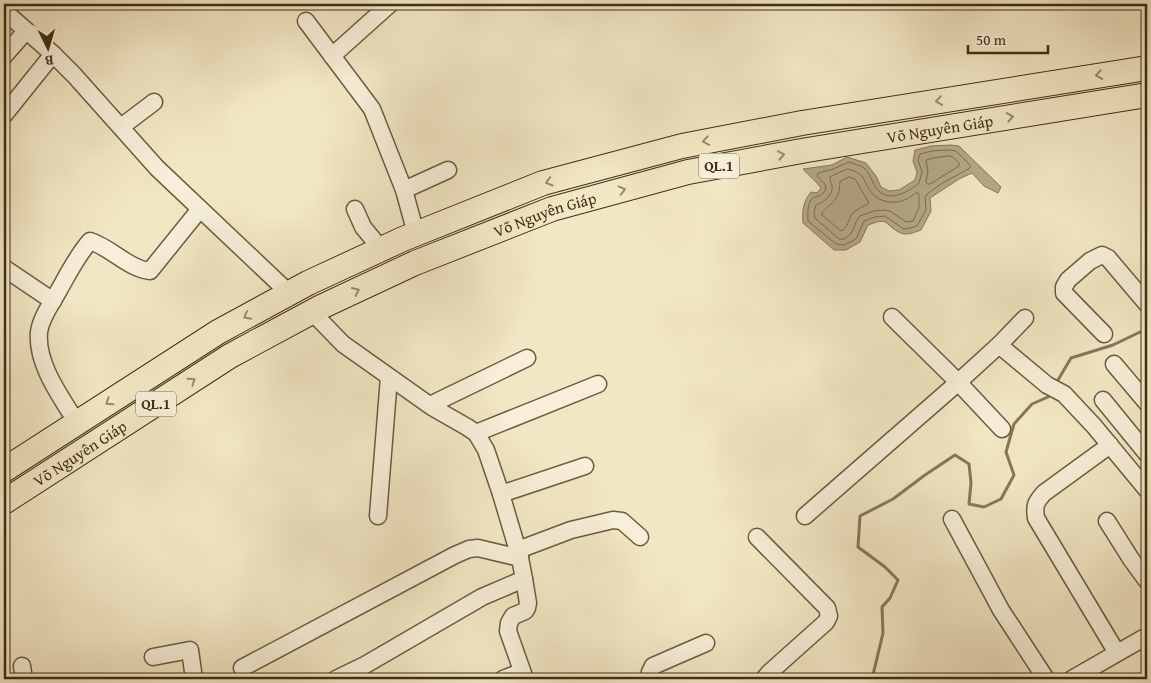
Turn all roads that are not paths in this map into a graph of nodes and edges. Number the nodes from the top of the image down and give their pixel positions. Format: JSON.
{"nodes":[{"id":1,"x":390,"y":4,"type":"edge"},
{"id":2,"x":4,"y":11,"type":"edge"},
{"id":3,"x":306,"y":22,"type":"dead end"},
{"id":4,"x":26,"y":31,"type":"junction"},
{"id":5,"x":53,"y":54,"type":"junction"},
{"id":6,"x":4,"y":56,"type":"edge"},
{"id":7,"x":332,"y":56,"type":"junction"},
{"id":8,"x":1147,"y":68,"type":"edge"},
{"id":9,"x":1147,"y":95,"type":"edge"},
{"id":10,"x":154,"y":102,"type":"dead end"},
{"id":11,"x":4,"y":115,"type":"edge"},
{"id":12,"x":120,"y":127,"type":"junction"},
{"id":13,"x":448,"y":170,"type":"dead end"},
{"id":14,"x":404,"y":190,"type":"junction"},
{"id":15,"x":200,"y":209,"type":"junction"},
{"id":16,"x":355,"y":209,"type":"dead end"},
{"id":17,"x":416,"y":234,"type":"junction"},
{"id":18,"x":381,"y":249,"type":"junction"},
{"id":19,"x":4,"y":268,"type":"edge"},
{"id":20,"x":289,"y":293,"type":"junction"},
{"id":21,"x":53,"y":302,"type":"junction"},
{"id":22,"x":1147,"y":304,"type":"edge"},
{"id":23,"x":312,"y":312,"type":"junction"},
{"id":24,"x":892,"y":317,"type":"dead end"},
{"id":25,"x":1025,"y":318,"type":"dead end"},
{"id":26,"x":1104,"y":334,"type":"dead end"},
{"id":27,"x":999,"y":345,"type":"junction"},
{"id":28,"x":527,"y":358,"type":"dead end"},
{"id":29,"x":1114,"y":364,"type":"dead end"},
{"id":30,"x":389,"y":377,"type":"junction"},
{"id":31,"x":958,"y":382,"type":"junction"},
{"id":32,"x":598,"y":384,"type":"dead end"},
{"id":33,"x":1103,"y":400,"type":"dead end"},
{"id":34,"x":1147,"y":403,"type":"edge"},
{"id":35,"x":430,"y":405,"type":"junction"},
{"id":36,"x":77,"y":423,"type":"junction"},
{"id":37,"x":1002,"y":429,"type":"dead end"},
{"id":38,"x":476,"y":434,"type":"junction"},
{"id":39,"x":1110,"y":445,"type":"junction"},
{"id":40,"x":1147,"y":454,"type":"edge"},
{"id":41,"x":585,"y":466,"type":"dead end"},
{"id":42,"x":4,"y":470,"type":"edge"},
{"id":43,"x":1147,"y":490,"type":"edge"},
{"id":44,"x":501,"y":494,"type":"junction"},
{"id":45,"x":4,"y":502,"type":"edge"},
{"id":46,"x":378,"y":516,"type":"dead end"},
{"id":47,"x":805,"y":516,"type":"dead end"},
{"id":48,"x":952,"y":519,"type":"dead end"},
{"id":49,"x":1106,"y":521,"type":"dead end"},
{"id":50,"x":640,"y":537,"type":"dead end"},
{"id":51,"x":757,"y":537,"type":"dead end"},
{"id":52,"x":519,"y":554,"type":"junction"},
{"id":53,"x":524,"y":579,"type":"junction"},
{"id":54,"x":1147,"y":581,"type":"edge"},
{"id":55,"x":1147,"y":636,"type":"edge"},
{"id":56,"x":706,"y":643,"type":"dead end"},
{"id":57,"x":1117,"y":653,"type":"junction"},
{"id":58,"x":153,"y":657,"type":"dead end"},
{"id":59,"x":242,"y":668,"type":"dead end"},
{"id":60,"x":523,"y":675,"type":"edge"},
{"id":61,"x":194,"y":679,"type":"edge"},
{"id":62,"x":336,"y":679,"type":"edge"},
{"id":63,"x":504,"y":679,"type":"edge"},
{"id":64,"x":652,"y":679,"type":"edge"},
{"id":65,"x":764,"y":679,"type":"edge"},
{"id":66,"x":1046,"y":679,"type":"edge"},
{"id":67,"x":1072,"y":679,"type":"edge"}],
"edges":[{"from":1,"to":7,"type":"street"},
{"from":2,"to":4,"type":"street"},
{"from":3,"to":7,"type":"street"},
{"from":4,"to":5,"type":"street"},
{"from":4,"to":6,"type":"street"},
{"from":5,"to":11,"type":"street"},
{"from":5,"to":12,"type":"street"},
{"from":7,"to":14,"type":"street"},
{"from":8,"to":17,"type":"highway","name":"Võ Nguyên Giáp","number":"QL.1","one_way":true},
{"from":23,"to":9,"type":"highway","name":"Võ Nguyên Giáp","number":"QL.1","one_way":true},
{"from":10,"to":12,"type":"street"},
{"from":12,"to":15,"type":"street"},
{"from":13,"to":14,"type":"street"},
{"from":14,"to":17,"type":"street"},
{"from":15,"to":20,"type":"street"},
{"from":15,"to":21,"type":"street"},
{"from":16,"to":18,"type":"street"},
{"from":17,"to":18,"type":"highway","name":"Võ Nguyên Giáp","number":"QL.1"},
{"from":18,"to":20,"type":"highway","name":"Võ Nguyên Giáp","number":"QL.1"},
{"from":19,"to":21,"type":"street"},
{"from":20,"to":36,"type":"highway","name":"Võ Nguyên Giáp","number":"QL.1","one_way":true},
{"from":21,"to":36,"type":"street"},
{"from":22,"to":26,"type":"street"},
{"from":23,"to":30,"type":"street"},
{"from":45,"to":23,"type":"highway","name":"Võ Nguyên Giáp","number":"QL.1","one_way":true},
{"from":24,"to":31,"type":"street"},
{"from":25,"to":27,"type":"street"},
{"from":27,"to":31,"type":"street"},
{"from":27,"to":39,"type":"street"},
{"from":28,"to":35,"type":"street"},
{"from":29,"to":34,"type":"street"},
{"from":30,"to":35,"type":"street"},
{"from":30,"to":46,"type":"street"},
{"from":31,"to":37,"type":"street"},
{"from":31,"to":47,"type":"street"},
{"from":32,"to":38,"type":"street"},
{"from":33,"to":40,"type":"street"},
{"from":35,"to":38,"type":"street"},
{"from":36,"to":42,"type":"highway","name":"Võ Nguyên Giáp","number":"QL.1"},
{"from":38,"to":44,"type":"street"},
{"from":39,"to":43,"type":"street"},
{"from":39,"to":57,"type":"street"},
{"from":41,"to":44,"type":"street"},
{"from":44,"to":52,"type":"street"},
{"from":48,"to":66,"type":"street"},
{"from":49,"to":54,"type":"street"},
{"from":50,"to":52,"type":"street"},
{"from":51,"to":65,"type":"street"},
{"from":52,"to":53,"type":"street"},
{"from":52,"to":59,"type":"street"},
{"from":53,"to":60,"type":"street"},
{"from":53,"to":62,"type":"street"},
{"from":55,"to":57,"type":"street"},
{"from":56,"to":64,"type":"street"},
{"from":57,"to":67,"type":"street"},
{"from":58,"to":61,"type":"street"},
{"from":60,"to":63,"type":"street"}]}
